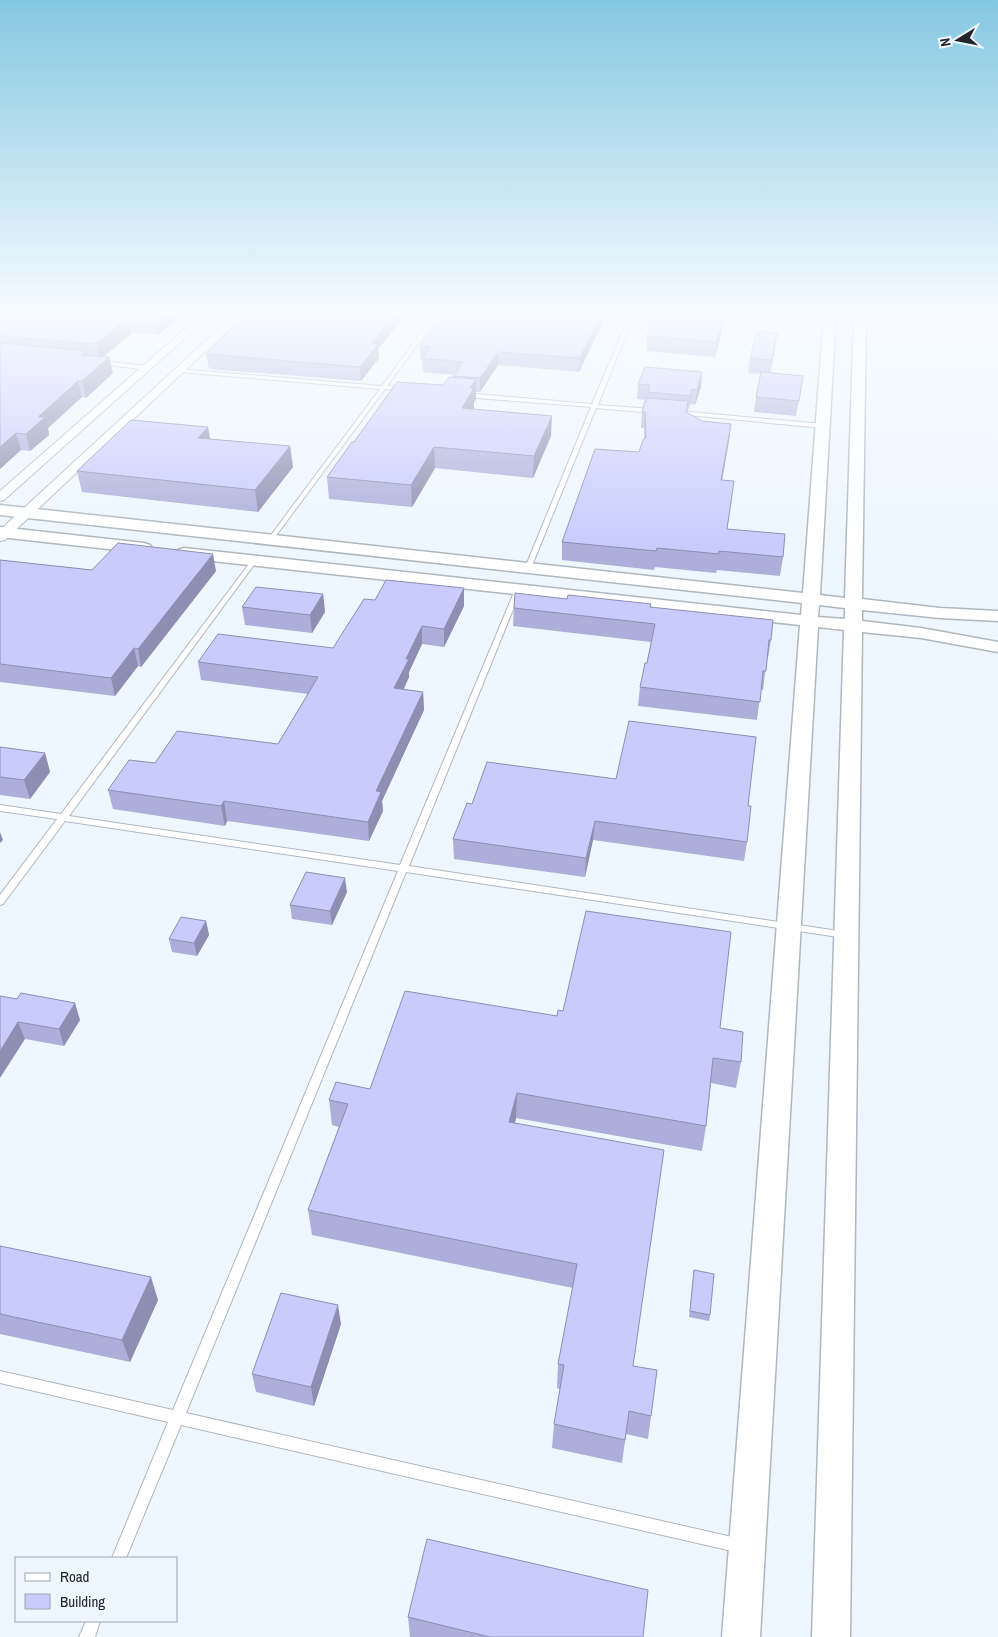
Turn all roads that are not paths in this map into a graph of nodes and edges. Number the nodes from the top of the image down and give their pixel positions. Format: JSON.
{"nodes":[{"id":1,"x":122,"y":390,"type":"edge"},
{"id":2,"x":158,"y":390,"type":"edge"},
{"id":3,"x":381,"y":390,"type":"edge"},
{"id":4,"x":600,"y":390,"type":"edge"},
{"id":5,"x":825,"y":390,"type":"edge"},
{"id":6,"x":858,"y":390,"type":"edge"},
{"id":7,"x":460,"y":394,"type":"edge"},
{"id":8,"x":594,"y":406,"type":"junction"},
{"id":9,"x":664,"y":412,"type":"edge"},
{"id":10,"x":674,"y":413,"type":"edge"},
{"id":11,"x":823,"y":426,"type":"junction"},
{"id":12,"x":0,"y":497,"type":"edge"},
{"id":13,"x":0,"y":510,"type":"edge"},
{"id":14,"x":26,"y":513,"type":"junction"},
{"id":15,"x":2,"y":534,"type":"edge"},
{"id":16,"x":270,"y":540,"type":"junction"},
{"id":17,"x":254,"y":561,"type":"junction"},
{"id":18,"x":528,"y":568,"type":"junction"},
{"id":19,"x":518,"y":590,"type":"junction"},
{"id":20,"x":811,"y":598,"type":"junction"},
{"id":21,"x":854,"y":603,"type":"junction"},
{"id":22,"x":998,"y":616,"type":"edge"},
{"id":23,"x":809,"y":622,"type":"junction"},
{"id":24,"x":854,"y":627,"type":"junction"},
{"id":25,"x":998,"y":647,"type":"edge"},
{"id":26,"x":0,"y":808,"type":"edge"},
{"id":27,"x":63,"y":818,"type":"junction"},
{"id":28,"x":403,"y":869,"type":"junction"},
{"id":29,"x":0,"y":902,"type":"edge"},
{"id":30,"x":789,"y":927,"type":"junction"},
{"id":31,"x":847,"y":936,"type":"junction"},
{"id":32,"x":0,"y":1377,"type":"edge"},
{"id":33,"x":177,"y":1418,"type":"junction"},
{"id":34,"x":747,"y":1548,"type":"junction"},
{"id":35,"x":119,"y":1557,"type":"edge"},
{"id":36,"x":93,"y":1622,"type":"edge"},
{"id":37,"x":87,"y":1637,"type":"edge"},
{"id":38,"x":741,"y":1637,"type":"edge"},
{"id":39,"x":831,"y":1637,"type":"edge"}],
"edges":[{"from":1,"to":12,"type":"street"},
{"from":2,"to":14,"type":"street"},
{"from":3,"to":16,"type":"lane"},
{"from":4,"to":8,"type":"lane"},
{"from":5,"to":11,"type":"street"},
{"from":6,"to":21,"type":"street"},
{"from":7,"to":8,"type":"lane"},
{"from":8,"to":9,"type":"lane"},
{"from":8,"to":18,"type":"lane"},
{"from":10,"to":11,"type":"lane"},
{"from":11,"to":20,"type":"street"},
{"from":13,"to":14,"type":"street"},
{"from":14,"to":15,"type":"street"},
{"from":14,"to":16,"type":"street"},
{"from":15,"to":17,"type":"street"},
{"from":16,"to":18,"type":"street"},
{"from":17,"to":19,"type":"street"},
{"from":17,"to":27,"type":"lane"},
{"from":18,"to":20,"type":"street"},
{"from":19,"to":23,"type":"street"},
{"from":19,"to":28,"type":"lane"},
{"from":20,"to":21,"type":"street"},
{"from":20,"to":23,"type":"street"},
{"from":21,"to":22,"type":"street"},
{"from":21,"to":24,"type":"street"},
{"from":23,"to":24,"type":"street"},
{"from":23,"to":30,"type":"street"},
{"from":24,"to":25,"type":"street"},
{"from":24,"to":31,"type":"street"},
{"from":26,"to":27,"type":"lane"},
{"from":27,"to":28,"type":"lane"},
{"from":27,"to":29,"type":"lane"},
{"from":28,"to":30,"type":"lane"},
{"from":28,"to":33,"type":"lane"},
{"from":30,"to":31,"type":"lane"},
{"from":30,"to":34,"type":"street"},
{"from":31,"to":39,"type":"street"},
{"from":32,"to":33,"type":"lane"},
{"from":33,"to":34,"type":"lane"},
{"from":33,"to":35,"type":"lane"},
{"from":34,"to":38,"type":"street"},
{"from":36,"to":37,"type":"lane"}]}
